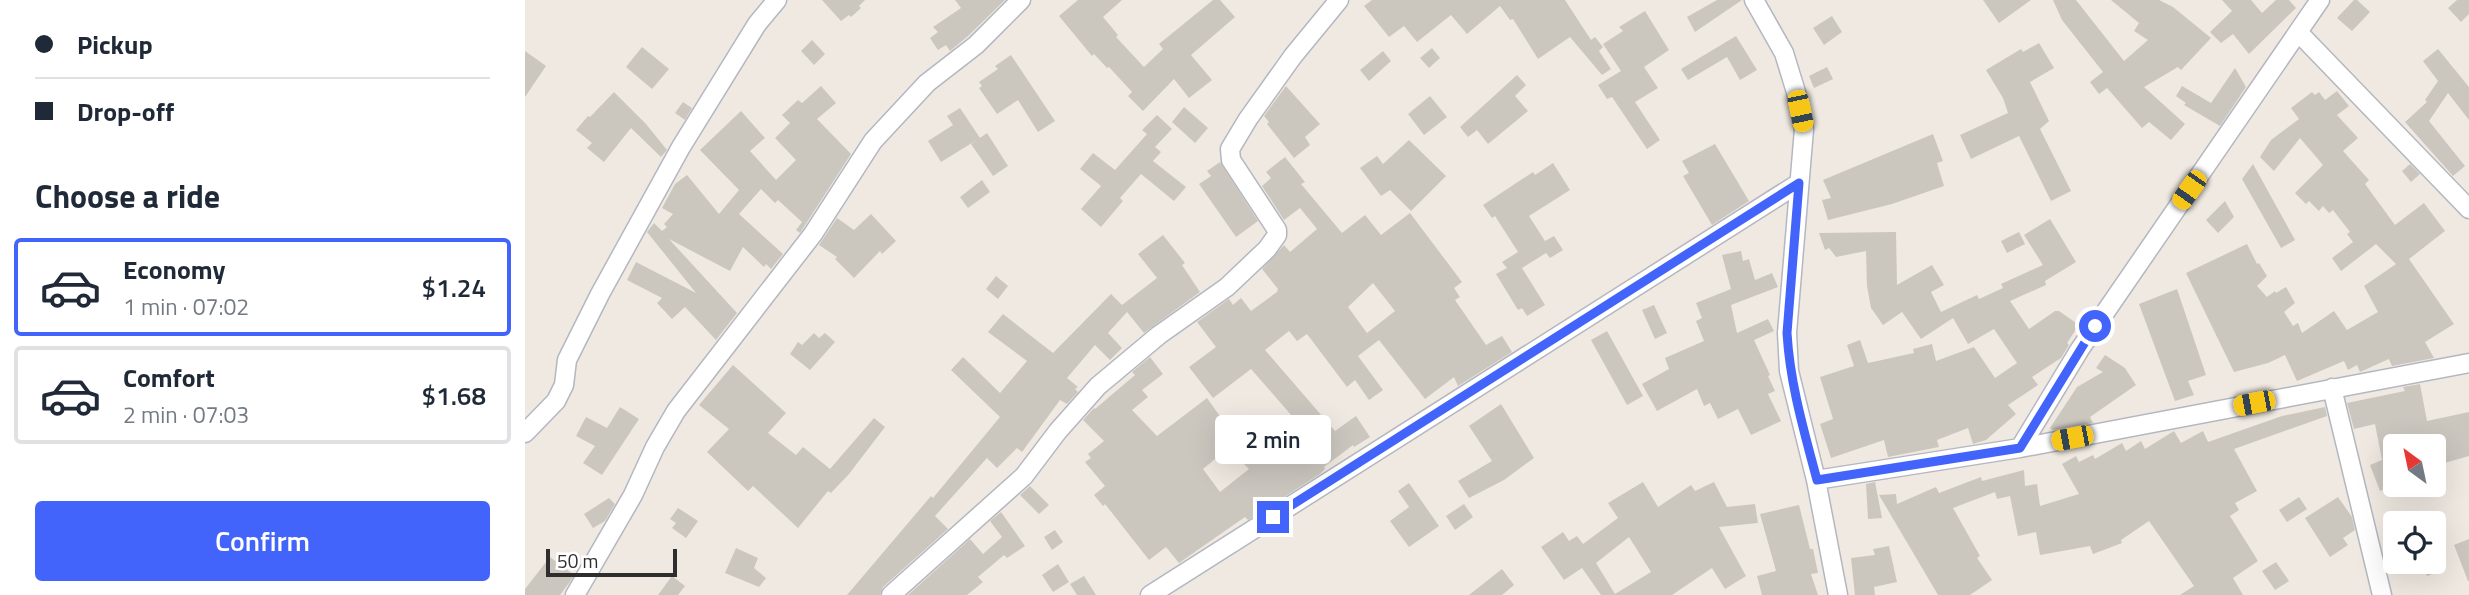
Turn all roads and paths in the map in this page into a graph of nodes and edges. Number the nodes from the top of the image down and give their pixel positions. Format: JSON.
{"nodes":[{"id":1,"x":777,"y":0,"type":"edge"},
{"id":2,"x":1021,"y":0,"type":"edge"},
{"id":3,"x":1339,"y":0,"type":"edge"},
{"id":4,"x":1754,"y":0,"type":"edge"},
{"id":5,"x":2319,"y":0,"type":"edge"},
{"id":6,"x":2298,"y":32,"type":"junction"},
{"id":7,"x":1799,"y":183,"type":"junction"},
{"id":8,"x":2469,"y":209,"type":"edge"},
{"id":9,"x":2469,"y":363,"type":"edge"},
{"id":10,"x":2332,"y":388,"type":"junction"},
{"id":11,"x":525,"y":433,"type":"edge"},
{"id":12,"x":2020,"y":448,"type":"junction"},
{"id":13,"x":1817,"y":480,"type":"junction"},
{"id":14,"x":575,"y":595,"type":"edge"},
{"id":15,"x":891,"y":595,"type":"edge"},
{"id":16,"x":1150,"y":595,"type":"edge"},
{"id":17,"x":1838,"y":595,"type":"edge"},
{"id":18,"x":2382,"y":595,"type":"edge"}],
"edges":[{"from":1,"to":11,"type":"street"},
{"from":2,"to":14,"type":"street"},
{"from":3,"to":15,"type":"street"},
{"from":4,"to":7,"type":"street"},
{"from":5,"to":6,"type":"street"},
{"from":6,"to":8,"type":"street"},
{"from":6,"to":12,"type":"street"},
{"from":7,"to":13,"type":"street"},
{"from":7,"to":16,"type":"street"},
{"from":9,"to":10,"type":"street"},
{"from":10,"to":12,"type":"street"},
{"from":10,"to":18,"type":"street"},
{"from":12,"to":13,"type":"street"},
{"from":13,"to":17,"type":"street"}]}
